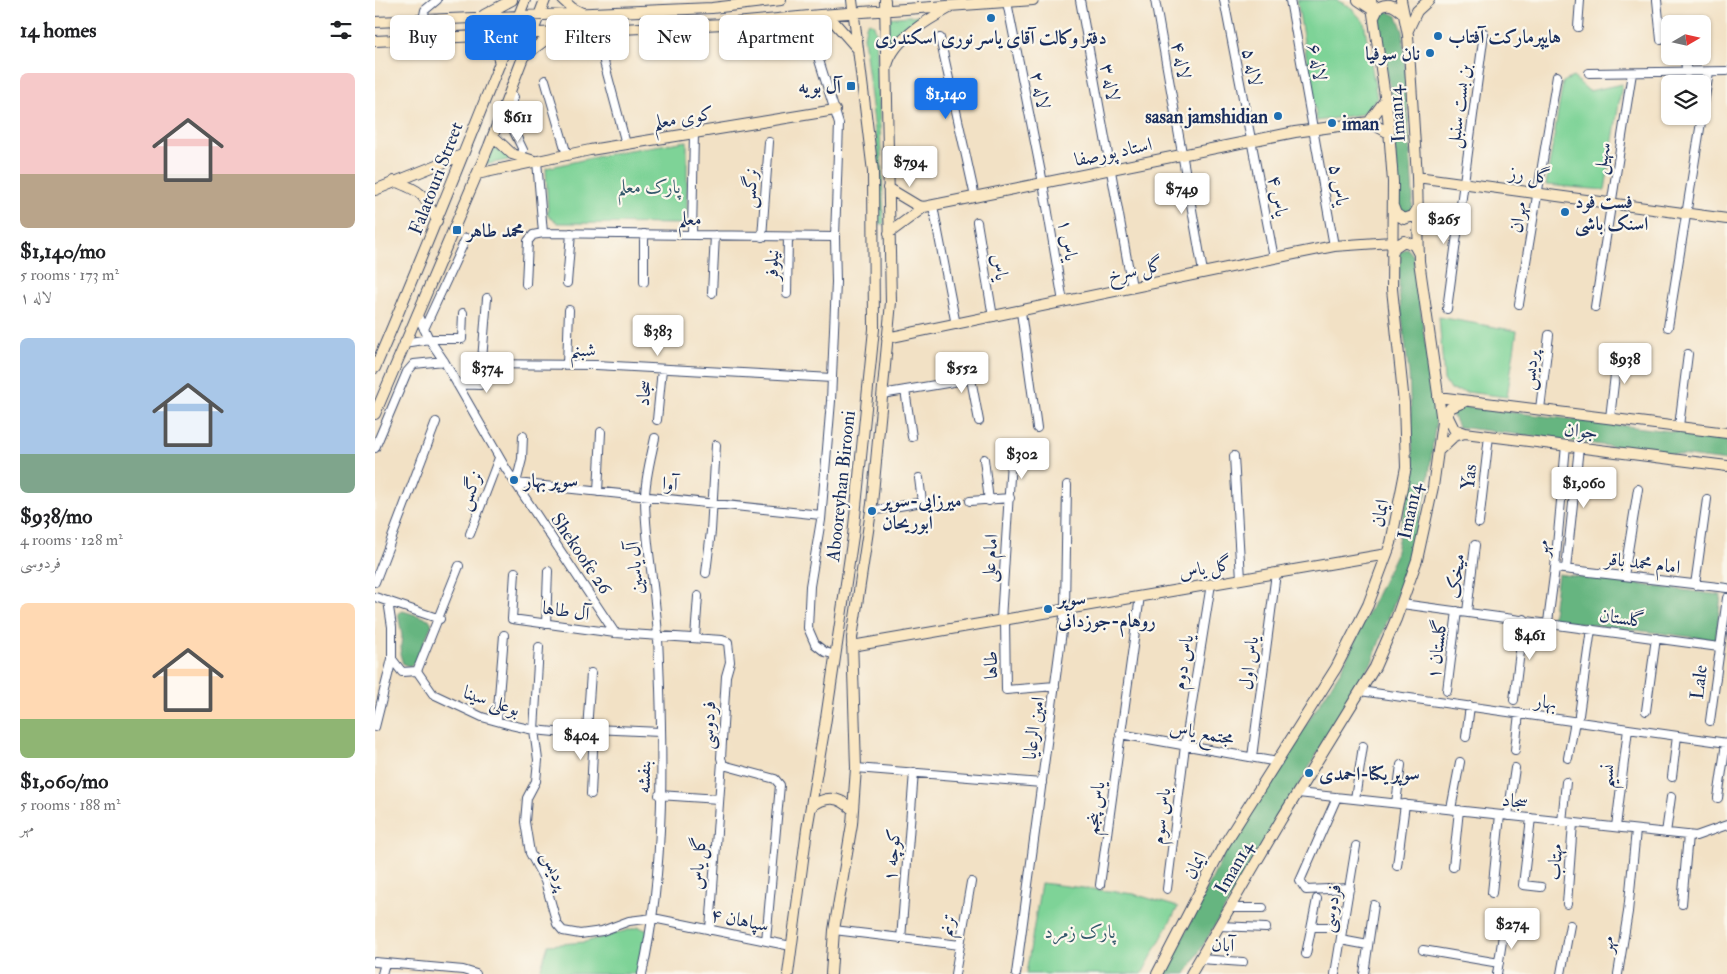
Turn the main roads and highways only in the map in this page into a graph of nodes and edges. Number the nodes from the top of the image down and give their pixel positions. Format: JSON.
{"nodes":[{"id":1,"x":512,"y":0,"type":"edge"},
{"id":2,"x":525,"y":0,"type":"edge"},
{"id":3,"x":545,"y":0,"type":"edge"},
{"id":4,"x":563,"y":0,"type":"edge"},
{"id":5,"x":781,"y":0,"type":"edge"},
{"id":6,"x":852,"y":0,"type":"edge"},
{"id":7,"x":885,"y":0,"type":"edge"},
{"id":8,"x":1033,"y":0,"type":"edge"},
{"id":9,"x":1358,"y":0,"type":"edge"},
{"id":10,"x":1401,"y":0,"type":"edge"},
{"id":11,"x":1429,"y":0,"type":"edge"},
{"id":12,"x":953,"y":6,"type":"junction"},
{"id":13,"x":1373,"y":9,"type":"edge"},
{"id":14,"x":641,"y":11,"type":"junction"},
{"id":15,"x":884,"y":12,"type":"junction"},
{"id":16,"x":583,"y":13,"type":"junction"},
{"id":17,"x":854,"y":13,"type":"junction"},
{"id":18,"x":1404,"y":14,"type":"junction"},
{"id":19,"x":483,"y":15,"type":"edge"},
{"id":20,"x":519,"y":15,"type":"edge"},
{"id":21,"x":536,"y":15,"type":"edge"},
{"id":22,"x":540,"y":15,"type":"junction"},
{"id":23,"x":641,"y":15,"type":"edge"},
{"id":24,"x":821,"y":15,"type":"edge"},
{"id":25,"x":390,"y":21,"type":"edge"},
{"id":26,"x":832,"y":21,"type":"edge"},
{"id":27,"x":375,"y":22,"type":"edge"},
{"id":28,"x":536,"y":25,"type":"edge"},
{"id":29,"x":1408,"y":30,"type":"junction"},
{"id":30,"x":390,"y":40,"type":"edge"},
{"id":31,"x":375,"y":41,"type":"edge"},
{"id":32,"x":857,"y":48,"type":"junction"},
{"id":33,"x":499,"y":60,"type":"edge"},
{"id":34,"x":501,"y":60,"type":"edge"},
{"id":35,"x":523,"y":60,"type":"edge"},
{"id":36,"x":500,"y":64,"type":"junction"},
{"id":37,"x":886,"y":71,"type":"junction"},
{"id":38,"x":1386,"y":99,"type":"junction"},
{"id":39,"x":835,"y":110,"type":"road end"},
{"id":40,"x":1369,"y":122,"type":"junction"},
{"id":41,"x":1389,"y":133,"type":"junction"},
{"id":42,"x":493,"y":136,"type":"junction"},
{"id":43,"x":462,"y":155,"type":"junction"},
{"id":44,"x":537,"y":161,"type":"junction"},
{"id":45,"x":477,"y":174,"type":"junction"},
{"id":46,"x":1417,"y":177,"type":"junction"},
{"id":47,"x":394,"y":181,"type":"junction"},
{"id":48,"x":888,"y":188,"type":"junction"},
{"id":49,"x":375,"y":190,"type":"edge"},
{"id":50,"x":1393,"y":206,"type":"junction"},
{"id":51,"x":929,"y":207,"type":"junction"},
{"id":52,"x":1418,"y":208,"type":"junction"},
{"id":53,"x":1727,"y":219,"type":"edge"},
{"id":54,"x":437,"y":221,"type":"junction"},
{"id":55,"x":889,"y":233,"type":"junction"},
{"id":56,"x":1392,"y":242,"type":"junction"},
{"id":57,"x":1392,"y":253,"type":"junction"},
{"id":58,"x":1419,"y":255,"type":"junction"},
{"id":59,"x":887,"y":338,"type":"junction"},
{"id":60,"x":375,"y":368,"type":"edge"},
{"id":61,"x":1438,"y":397,"type":"junction"},
{"id":62,"x":1467,"y":400,"type":"junction"},
{"id":63,"x":375,"y":414,"type":"edge"},
{"id":64,"x":1727,"y":432,"type":"edge"},
{"id":65,"x":1465,"y":433,"type":"junction"},
{"id":66,"x":1438,"y":451,"type":"junction"},
{"id":67,"x":1727,"y":466,"type":"edge"},
{"id":68,"x":1387,"y":554,"type":"junction"},
{"id":69,"x":852,"y":646,"type":"junction"},
{"id":70,"x":811,"y":807,"type":"junction"},
{"id":71,"x":853,"y":810,"type":"junction"},
{"id":72,"x":788,"y":974,"type":"edge"},
{"id":73,"x":831,"y":974,"type":"edge"},
{"id":74,"x":1157,"y":974,"type":"edge"},
{"id":75,"x":1191,"y":974,"type":"edge"}],
"edges":[{"from":1,"to":19,"type":"main road"},
{"from":2,"to":20,"type":"main road","name":"Falatouri Street"},
{"from":3,"to":22,"type":"main road"},
{"from":4,"to":16,"type":"main road"},
{"from":5,"to":14,"type":"main road"},
{"from":6,"to":17,"type":"main road","name":"Abooreyhan Birooni"},
{"from":7,"to":15,"type":"main road","name":"Abooreyhan Birooni"},
{"from":8,"to":12,"type":"main road"},
{"from":9,"to":13,"type":"main road"},
{"from":10,"to":18,"type":"main road","name":"Iman14"},
{"from":11,"to":29,"type":"main road"},
{"from":12,"to":15,"type":"main road"},
{"from":12,"to":37,"type":"main road"},
{"from":13,"to":18,"type":"main road"},
{"from":13,"to":38,"type":"main road","name":"ایمان"},
{"from":14,"to":16,"type":"main road"},
{"from":14,"to":23,"type":"main road"},
{"from":15,"to":17,"type":"main road"},
{"from":15,"to":37,"type":"main road","name":"Abooreyhan Birooni"},
{"from":16,"to":22,"type":"main road"},
{"from":17,"to":24,"type":"main road"},
{"from":17,"to":32,"type":"main road","name":"Abooreyhan Birooni"},
{"from":18,"to":29,"type":"main road","name":"Iman14"},
{"from":21,"to":22,"type":"main road"},
{"from":22,"to":28,"type":"main road"},
{"from":25,"to":27,"type":"main road"},
{"from":26,"to":32,"type":"main road"},
{"from":29,"to":46,"type":"main road","name":"Iman14"},
{"from":30,"to":31,"type":"main road"},
{"from":32,"to":70,"type":"main road","name":"Abooreyhan Birooni"},
{"from":33,"to":36,"type":"main road"},
{"from":34,"to":36,"type":"main road","name":"Falatouri Street"},
{"from":35,"to":42,"type":"main road"},
{"from":36,"to":43,"type":"main road","name":"Falatouri Street"},
{"from":37,"to":48,"type":"main road","name":"Abooreyhan Birooni"},
{"from":38,"to":40,"type":"main road"},
{"from":38,"to":41,"type":"main road","name":"ایمان"},
{"from":39,"to":44,"type":"main road","name":"کوی معلم"},
{"from":40,"to":41,"type":"main road"},
{"from":40,"to":51,"type":"main road","name":"استاد پورصفا"},
{"from":41,"to":50,"type":"main road","name":"ایمان"},
{"from":42,"to":44,"type":"main road","name":"کوی معلم"},
{"from":42,"to":45,"type":"main road"},
{"from":43,"to":47,"type":"main road"},
{"from":43,"to":54,"type":"main road","name":"Falatouri Street"},
{"from":44,"to":45,"type":"main road","name":"کوی معلم"},
{"from":45,"to":63,"type":"main road"},
{"from":46,"to":52,"type":"main road","name":"Iman14"},
{"from":46,"to":53,"type":"main road","name":"گل رز"},
{"from":47,"to":49,"type":"main road"},
{"from":47,"to":54,"type":"main road"},
{"from":48,"to":51,"type":"main road"},
{"from":48,"to":55,"type":"main road","name":"Abooreyhan Birooni"},
{"from":50,"to":52,"type":"main road"},
{"from":50,"to":56,"type":"main road","name":"ایمان"},
{"from":51,"to":55,"type":"main road"},
{"from":52,"to":58,"type":"main road","name":"Iman14"},
{"from":54,"to":60,"type":"main road","name":"Falatouri Street"},
{"from":55,"to":59,"type":"main road","name":"Abooreyhan Birooni"},
{"from":56,"to":57,"type":"main road","name":"ایمان"},
{"from":56,"to":59,"type":"main road","name":"گل سرخ"},
{"from":57,"to":58,"type":"main road"},
{"from":57,"to":68,"type":"main road","name":"ایمان"},
{"from":58,"to":61,"type":"main road","name":"Iman14"},
{"from":59,"to":69,"type":"main road","name":"Abooreyhan Birooni"},
{"from":61,"to":62,"type":"main road","name":"جوان"},
{"from":61,"to":66,"type":"main road","name":"Iman14"},
{"from":62,"to":64,"type":"main road","name":"جوان"},
{"from":62,"to":65,"type":"main road"},
{"from":65,"to":66,"type":"main road"},
{"from":65,"to":67,"type":"main road","name":"جوان"},
{"from":66,"to":75,"type":"main road","name":"Iman14"},
{"from":68,"to":69,"type":"main road","name":"گل یاس"},
{"from":68,"to":74,"type":"main road","name":"ایمان"},
{"from":69,"to":71,"type":"main road","name":"Abooreyhan Birooni"},
{"from":70,"to":71,"type":"main road"},
{"from":70,"to":72,"type":"main road","name":"Abooreyhan Birooni"},
{"from":71,"to":73,"type":"main road","name":"Abooreyhan Birooni"}]}
